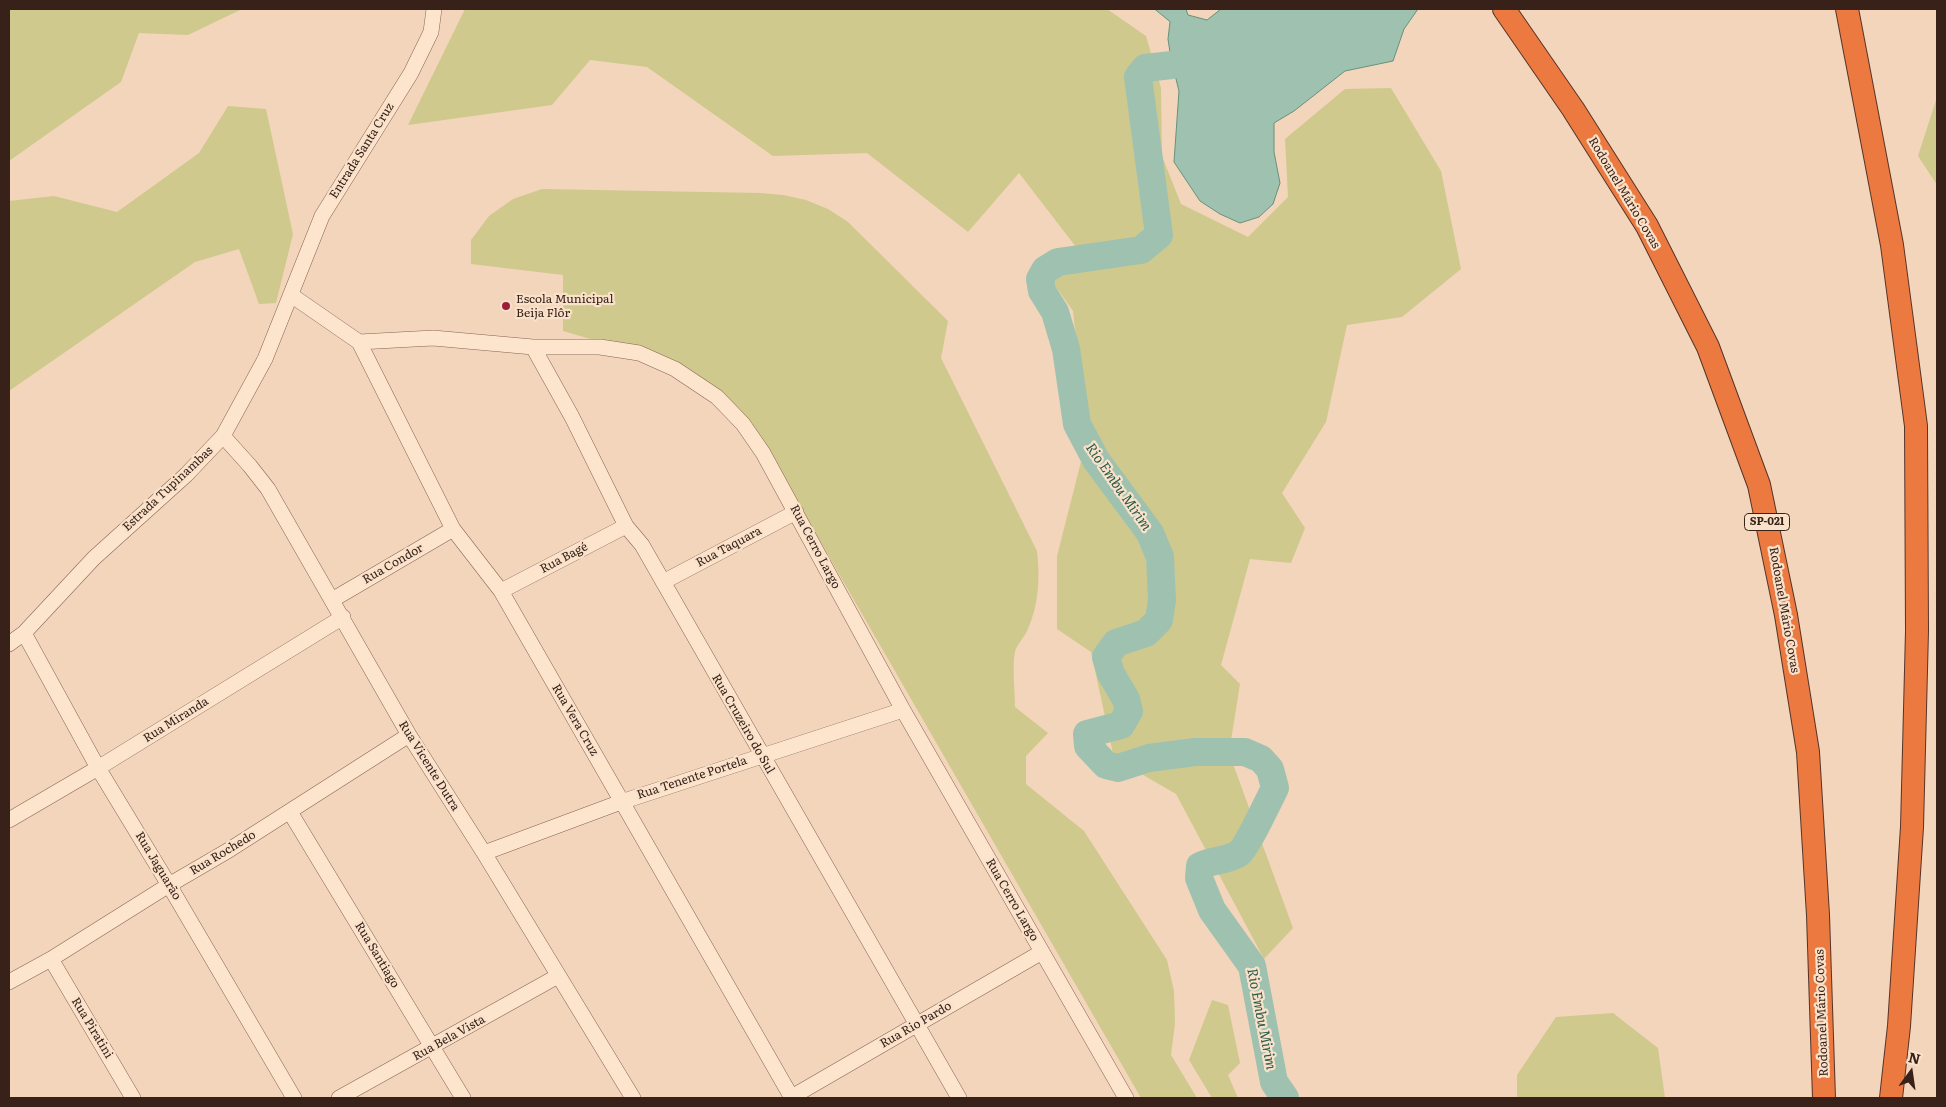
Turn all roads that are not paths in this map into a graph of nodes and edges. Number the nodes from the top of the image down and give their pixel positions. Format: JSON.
{"nodes":[{"id":1,"x":434,"y":9,"type":"edge"},
{"id":2,"x":1504,"y":9,"type":"edge"},
{"id":3,"x":1847,"y":9,"type":"edge"},
{"id":4,"x":290,"y":295,"type":"junction"},
{"id":5,"x":359,"y":342,"type":"junction"},
{"id":6,"x":533,"y":347,"type":"junction"},
{"id":7,"x":223,"y":436,"type":"junction"},
{"id":8,"x":796,"y":512,"type":"junction"},
{"id":9,"x":626,"y":526,"type":"junction"},
{"id":10,"x":453,"y":529,"type":"junction"},
{"id":11,"x":662,"y":582,"type":"junction"},
{"id":12,"x":501,"y":591,"type":"junction"},
{"id":13,"x":332,"y":600,"type":"junction"},
{"id":14,"x":343,"y":617,"type":"junction"},
{"id":15,"x":24,"y":633,"type":"junction"},
{"id":16,"x":9,"y":644,"type":"edge"},
{"id":17,"x":903,"y":710,"type":"junction"},
{"id":18,"x":409,"y":735,"type":"junction"},
{"id":19,"x":761,"y":755,"type":"junction"},
{"id":20,"x":98,"y":768,"type":"junction"},
{"id":21,"x":621,"y":802,"type":"junction"},
{"id":22,"x":290,"y":812,"type":"junction"},
{"id":23,"x":9,"y":820,"type":"edge"},
{"id":24,"x":484,"y":853,"type":"junction"},
{"id":25,"x":169,"y":885,"type":"junction"},
{"id":26,"x":1042,"y":952,"type":"junction"},
{"id":27,"x":51,"y":958,"type":"junction"},
{"id":28,"x":558,"y":976,"type":"junction"},
{"id":29,"x":9,"y":982,"type":"edge"},
{"id":30,"x":916,"y":1025,"type":"junction"},
{"id":31,"x":432,"y":1047,"type":"junction"},
{"id":32,"x":133,"y":1098,"type":"edge"},
{"id":33,"x":294,"y":1098,"type":"edge"},
{"id":34,"x":339,"y":1098,"type":"edge"},
{"id":35,"x":463,"y":1098,"type":"edge"},
{"id":36,"x":633,"y":1098,"type":"edge"},
{"id":37,"x":791,"y":1098,"type":"edge"},
{"id":38,"x":959,"y":1098,"type":"edge"},
{"id":39,"x":1126,"y":1098,"type":"edge"},
{"id":40,"x":1824,"y":1098,"type":"edge"},
{"id":41,"x":1891,"y":1098,"type":"edge"}],
"edges":[{"from":1,"to":4,"type":"street","name":"Entrada Santa Cruz"},
{"from":2,"to":40,"type":"highway","name":"Rodoanel Mário Covas","number":"SP-021"},
{"from":3,"to":41,"type":"highway"},
{"from":4,"to":5,"type":"street"},
{"from":4,"to":7,"type":"street","name":"Estrada Tupinambas"},
{"from":5,"to":6,"type":"street","name":"Rua Cerro Largo"},
{"from":5,"to":10,"type":"street","name":"Rua Vera Cruz"},
{"from":6,"to":8,"type":"street","name":"Rua Cerro Largo"},
{"from":6,"to":9,"type":"street","name":"Rua Cruzeiro do Sul"},
{"from":7,"to":13,"type":"street","name":"Rua Vicente Dutra"},
{"from":7,"to":15,"type":"street","name":"Estrada Tupinambas"},
{"from":8,"to":11,"type":"street","name":"Rua Taquara"},
{"from":8,"to":17,"type":"street","name":"Rua Cerro Largo"},
{"from":9,"to":11,"type":"street","name":"Rua Cruzeiro do Sul"},
{"from":9,"to":12,"type":"street","name":"Rua Bagé"},
{"from":10,"to":12,"type":"street","name":"Rua Vera Cruz"},
{"from":10,"to":13,"type":"street","name":"Rua Condor"},
{"from":11,"to":19,"type":"street","name":"Rua Cruzeiro do Sul"},
{"from":12,"to":21,"type":"street","name":"Rua Vera Cruz"},
{"from":13,"to":14,"type":"street","name":"Rua Vicente Dutra"},
{"from":14,"to":18,"type":"street","name":"Rua Vicente Dutra"},
{"from":14,"to":20,"type":"street","name":"Rua Miranda"},
{"from":15,"to":16,"type":"street","name":"Estrada Tupinambas"},
{"from":15,"to":20,"type":"street","name":"Rua Jaguarão"},
{"from":17,"to":19,"type":"street","name":"Rua Tenente Portela"},
{"from":17,"to":26,"type":"street","name":"Rua Cerro Largo"},
{"from":18,"to":22,"type":"street","name":"Rua Rochedo"},
{"from":18,"to":24,"type":"street","name":"Rua Vicente Dutra"},
{"from":19,"to":21,"type":"street","name":"Rua Tenente Portela"},
{"from":19,"to":30,"type":"street","name":"Rua Cruzeiro do Sul"},
{"from":20,"to":23,"type":"street","name":"Rua Miranda"},
{"from":20,"to":25,"type":"street","name":"Rua Jaguarão"},
{"from":21,"to":24,"type":"street","name":"Rua Tenente Portela"},
{"from":21,"to":37,"type":"street","name":"Rua Vera Cruz"},
{"from":22,"to":25,"type":"street","name":"Rua Rochedo"},
{"from":22,"to":31,"type":"street","name":"Rua Santiago"},
{"from":24,"to":28,"type":"street","name":"Rua Vicente Dutra"},
{"from":25,"to":27,"type":"street","name":"Rua Rochedo"},
{"from":25,"to":33,"type":"street","name":"Rua Jaguarão"},
{"from":26,"to":30,"type":"street","name":"Rua Rio Pardo"},
{"from":26,"to":39,"type":"street","name":"Rua Cerro Largo"},
{"from":27,"to":29,"type":"street","name":"Rua Rochedo"},
{"from":27,"to":32,"type":"street","name":"Rua Piratini"},
{"from":28,"to":31,"type":"street","name":"Rua Bela Vista"},
{"from":28,"to":36,"type":"street","name":"Rua Vicente Dutra"},
{"from":30,"to":37,"type":"street","name":"Rua Rio Pardo"},
{"from":30,"to":38,"type":"street","name":"Rua Cruzeiro do Sul"},
{"from":31,"to":34,"type":"street","name":"Rua Bela Vista"},
{"from":31,"to":35,"type":"street","name":"Rua Santiago"}]}
